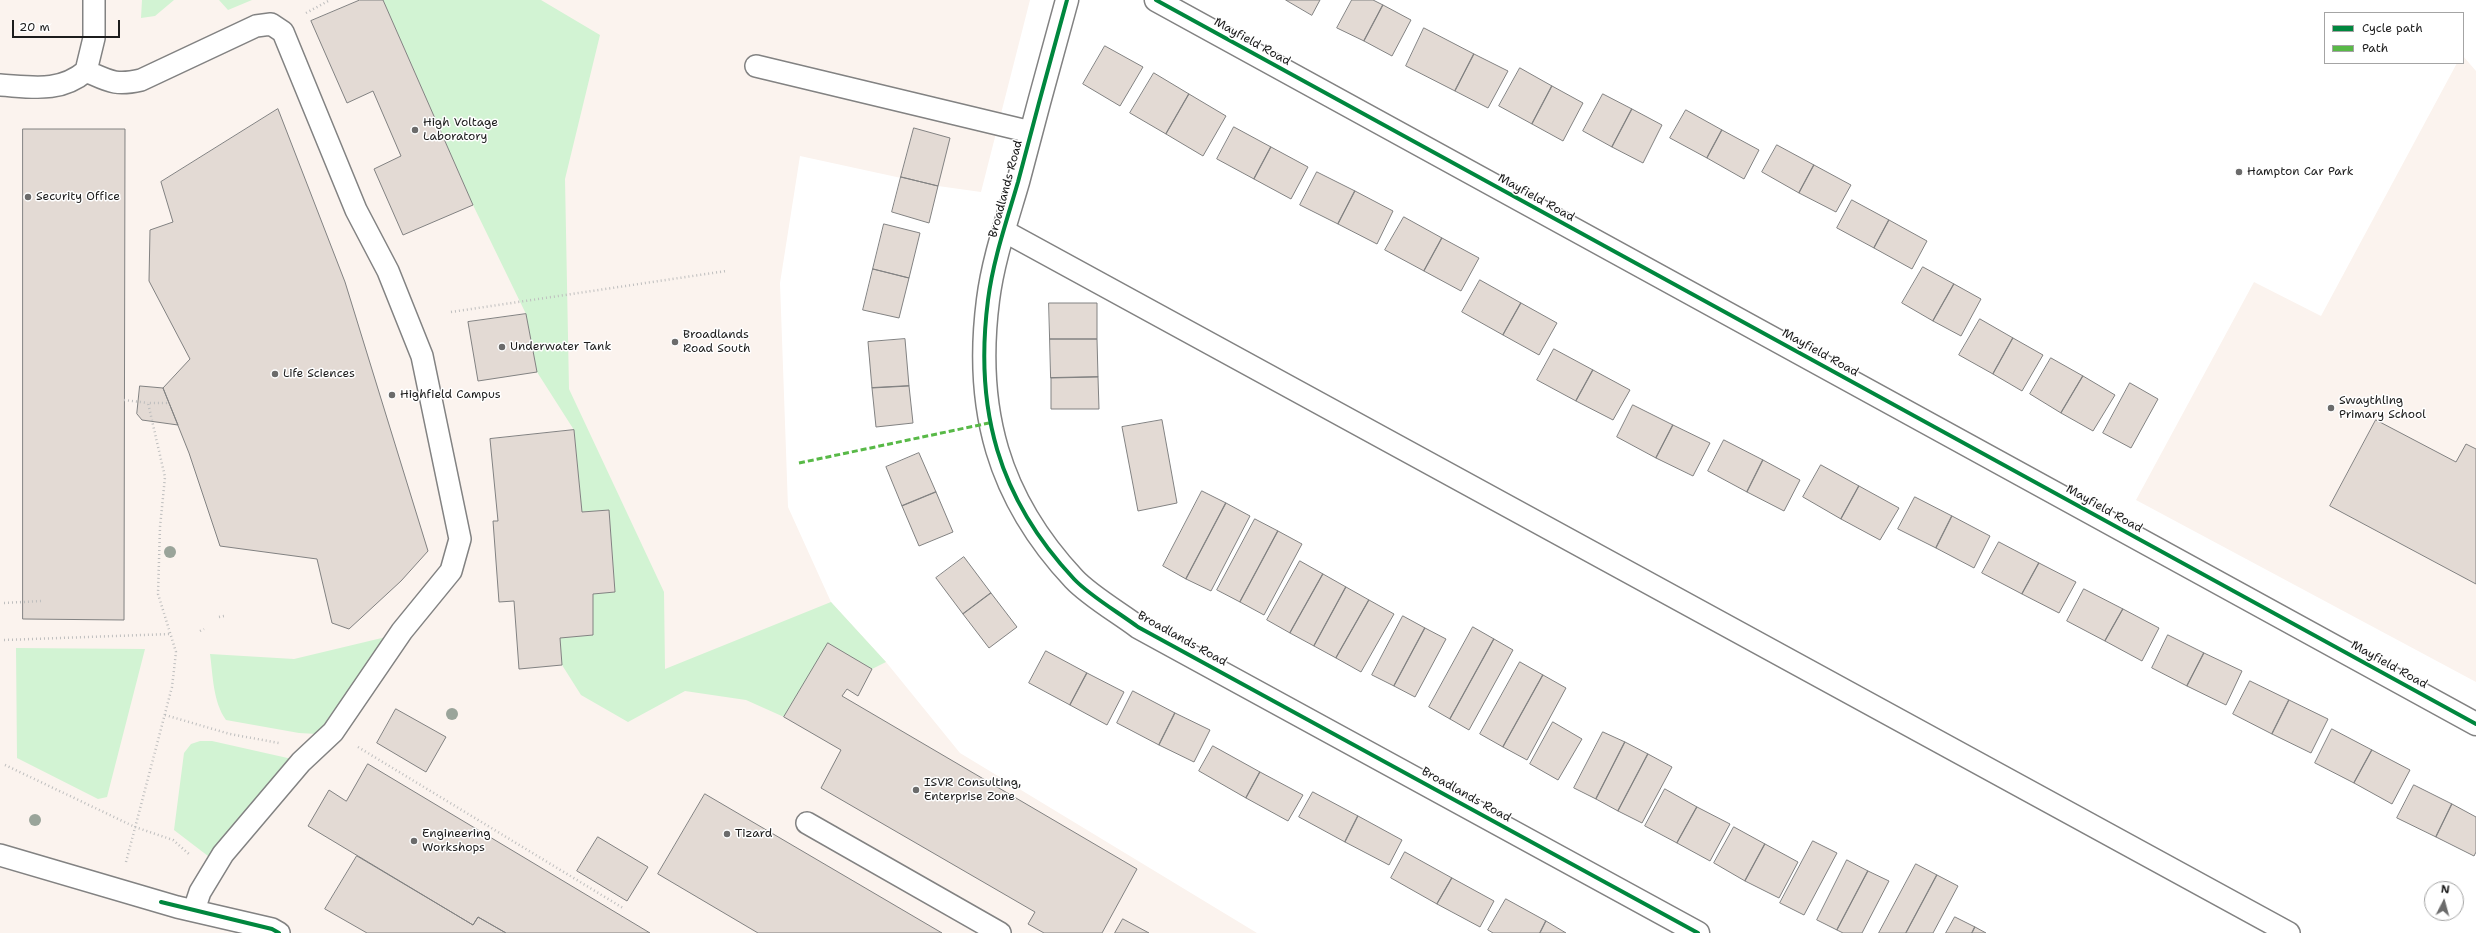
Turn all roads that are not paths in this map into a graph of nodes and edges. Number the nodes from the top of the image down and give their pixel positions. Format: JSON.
{"nodes":[{"id":1,"x":94,"y":0,"type":"edge"},
{"id":2,"x":1067,"y":0,"type":"edge"},
{"id":3,"x":1156,"y":0,"type":"edge"},
{"id":4,"x":756,"y":66,"type":"dead end"},
{"id":5,"x":86,"y":71,"type":"junction"},
{"id":6,"x":0,"y":85,"type":"edge"},
{"id":7,"x":1031,"y":132,"type":"junction"},
{"id":8,"x":1004,"y":231,"type":"junction"},
{"id":9,"x":2476,"y":724,"type":"edge"},
{"id":10,"x":807,"y":823,"type":"dead end"},
{"id":11,"x":0,"y":855,"type":"edge"},
{"id":12,"x":194,"y":910,"type":"junction"},
{"id":13,"x":279,"y":933,"type":"edge"},
{"id":14,"x":1000,"y":933,"type":"edge"},
{"id":15,"x":1698,"y":933,"type":"edge"},
{"id":16,"x":2289,"y":933,"type":"edge"}],
"edges":[{"from":1,"to":5,"type":"lane"},
{"from":2,"to":7,"type":"street","name":"Broadlands Road"},
{"from":3,"to":9,"type":"street","name":"Mayfield Road"},
{"from":4,"to":7,"type":"lane"},
{"from":5,"to":6,"type":"lane"},
{"from":5,"to":12,"type":"lane"},
{"from":7,"to":8,"type":"street","name":"Broadlands Road"},
{"from":8,"to":15,"type":"street","name":"Broadlands Road"},
{"from":8,"to":16,"type":"lane"},
{"from":10,"to":14,"type":"lane"},
{"from":11,"to":12,"type":"lane"},
{"from":12,"to":13,"type":"lane"}]}
